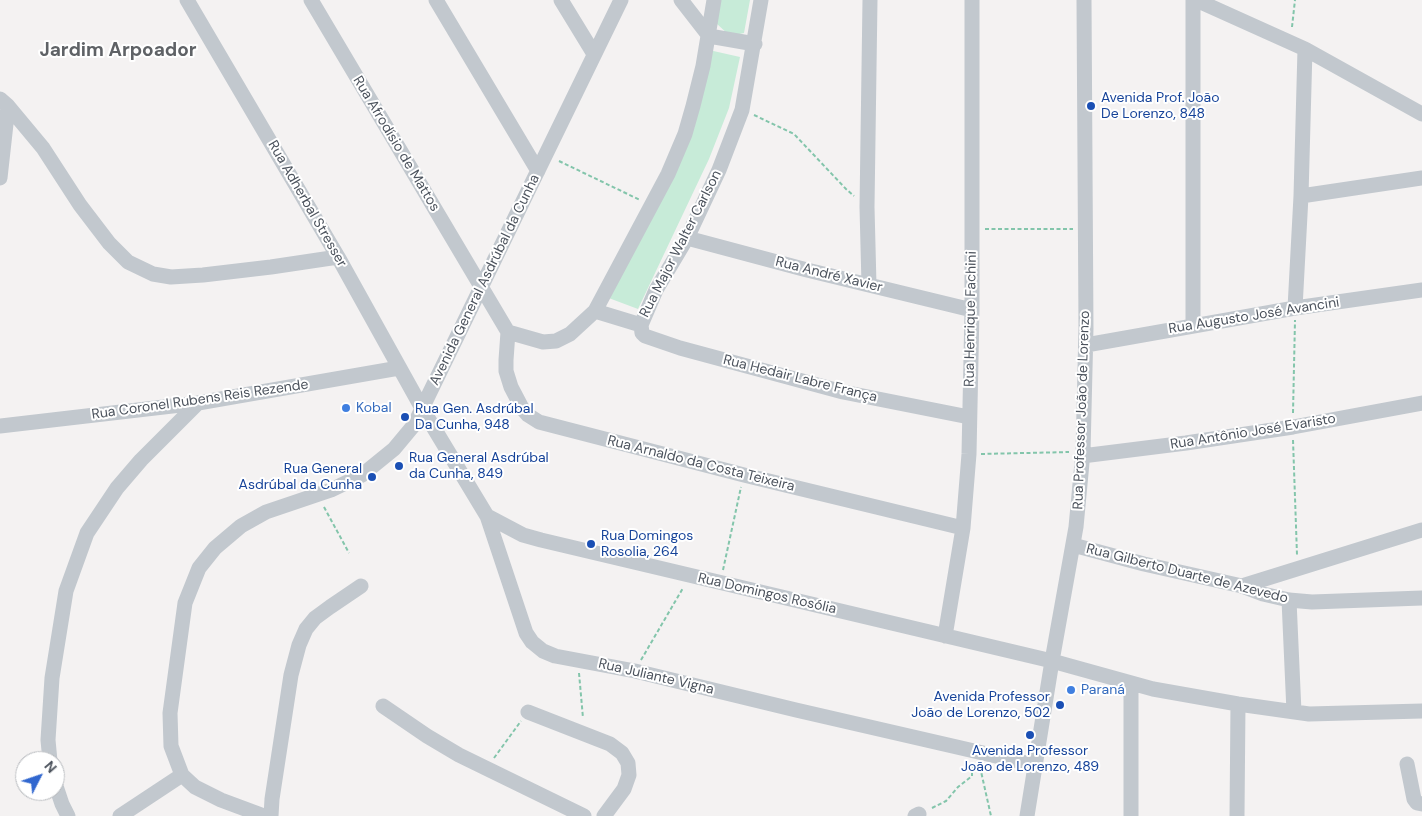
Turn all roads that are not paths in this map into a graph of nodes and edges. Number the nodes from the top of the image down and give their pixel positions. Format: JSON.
{"nodes":[{"id":1,"x":187,"y":0,"type":"edge"},
{"id":2,"x":311,"y":0,"type":"edge"},
{"id":3,"x":436,"y":0,"type":"edge"},
{"id":4,"x":561,"y":0,"type":"edge"},
{"id":5,"x":620,"y":0,"type":"edge"},
{"id":6,"x":681,"y":0,"type":"edge"},
{"id":7,"x":714,"y":0,"type":"edge"},
{"id":8,"x":761,"y":0,"type":"edge"},
{"id":9,"x":870,"y":0,"type":"edge"},
{"id":10,"x":972,"y":0,"type":"edge"},
{"id":11,"x":1084,"y":0,"type":"edge"},
{"id":12,"x":1194,"y":0,"type":"edge"},
{"id":13,"x":708,"y":36,"type":"junction"},
{"id":14,"x":755,"y":44,"type":"junction"},
{"id":15,"x":1305,"y":49,"type":"junction"},
{"id":16,"x":594,"y":54,"type":"junction"},
{"id":17,"x":4,"y":102,"type":"edge"},
{"id":18,"x":1422,"y":114,"type":"edge"},
{"id":19,"x":538,"y":171,"type":"junction"},
{"id":20,"x":0,"y":178,"type":"edge"},
{"id":21,"x":1422,"y":178,"type":"edge"},
{"id":22,"x":1301,"y":196,"type":"junction"},
{"id":23,"x":687,"y":238,"type":"junction"},
{"id":24,"x":338,"y":256,"type":"junction"},
{"id":25,"x":868,"y":285,"type":"junction"},
{"id":26,"x":481,"y":288,"type":"junction"},
{"id":27,"x":1422,"y":290,"type":"edge"},
{"id":28,"x":1295,"y":308,"type":"junction"},
{"id":29,"x":972,"y":310,"type":"junction"},
{"id":30,"x":595,"y":311,"type":"junction"},
{"id":31,"x":641,"y":325,"type":"junction"},
{"id":32,"x":1193,"y":326,"type":"junction"},
{"id":33,"x":508,"y":332,"type":"junction"},
{"id":34,"x":1086,"y":345,"type":"junction"},
{"id":35,"x":399,"y":368,"type":"junction"},
{"id":36,"x":198,"y":403,"type":"junction"},
{"id":37,"x":1422,"y":403,"type":"edge"},
{"id":38,"x":423,"y":410,"type":"junction"},
{"id":39,"x":969,"y":417,"type":"junction"},
{"id":40,"x":0,"y":426,"type":"edge"},
{"id":41,"x":1083,"y":454,"type":"junction"},
{"id":42,"x":487,"y":516,"type":"junction"},
{"id":43,"x":963,"y":528,"type":"junction"},
{"id":44,"x":1422,"y":530,"type":"edge"},
{"id":45,"x":1073,"y":545,"type":"junction"},
{"id":46,"x":361,"y":586,"type":"dead end"},
{"id":47,"x":1242,"y":586,"type":"junction"},
{"id":48,"x":1422,"y":598,"type":"edge"},
{"id":49,"x":1289,"y":600,"type":"junction"},
{"id":50,"x":946,"y":636,"type":"junction"},
{"id":51,"x":1052,"y":661,"type":"junction"},
{"id":52,"x":1131,"y":683,"type":"junction"},
{"id":53,"x":1238,"y":704,"type":"junction"},
{"id":54,"x":383,"y":706,"type":"dead end"},
{"id":55,"x":1422,"y":710,"type":"edge"},
{"id":56,"x":528,"y":712,"type":"road end"},
{"id":57,"x":1294,"y":712,"type":"junction"},
{"id":58,"x":49,"y":751,"type":"edge"},
{"id":59,"x":1408,"y":764,"type":"dead end"},
{"id":60,"x":1035,"y":765,"type":"junction"},
{"id":61,"x":182,"y":775,"type":"junction"},
{"id":62,"x":61,"y":801,"type":"edge"},
{"id":63,"x":1422,"y":804,"type":"edge"},
{"id":64,"x":68,"y":816,"type":"edge"},
{"id":65,"x":120,"y":816,"type":"edge"},
{"id":66,"x":264,"y":816,"type":"edge"},
{"id":67,"x":271,"y":816,"type":"edge"},
{"id":68,"x":584,"y":816,"type":"edge"},
{"id":69,"x":604,"y":816,"type":"edge"},
{"id":70,"x":1027,"y":816,"type":"edge"},
{"id":71,"x":1131,"y":816,"type":"edge"},
{"id":72,"x":1237,"y":816,"type":"edge"}],
"edges":[{"from":1,"to":24,"type":"street","name":"Rua Adherbal Stresser"},
{"from":2,"to":26,"type":"street","name":"Rua Afrodísio de Mattos"},
{"from":3,"to":19,"type":"street"},
{"from":4,"to":16,"type":"street"},
{"from":5,"to":16,"type":"street","name":"Avenida General Asdrúbal da Cunha"},
{"from":6,"to":13,"type":"street"},
{"from":7,"to":13,"type":"street"},
{"from":8,"to":14,"type":"street","name":"Rua Major Walter Carlson"},
{"from":9,"to":25,"type":"street"},
{"from":10,"to":29,"type":"street","name":"Rua Henrique Fachini"},
{"from":11,"to":34,"type":"street","name":"Rua Professor João de Lorenzo"},
{"from":12,"to":15,"type":"street"},
{"from":12,"to":32,"type":"street"},
{"from":13,"to":14,"type":"street"},
{"from":13,"to":30,"type":"street"},
{"from":14,"to":23,"type":"street","name":"Rua Major Walter Carlson"},
{"from":15,"to":18,"type":"street"},
{"from":15,"to":22,"type":"street"},
{"from":16,"to":19,"type":"street","name":"Avenida General Asdrúbal da Cunha"},
{"from":17,"to":20,"type":"street"},
{"from":17,"to":24,"type":"street"},
{"from":19,"to":26,"type":"street","name":"Avenida General Asdrúbal da Cunha"},
{"from":21,"to":22,"type":"street"},
{"from":22,"to":28,"type":"street"},
{"from":23,"to":25,"type":"street","name":"Rua André Xavier"},
{"from":23,"to":31,"type":"street","name":"Rua Major Walter Carlson"},
{"from":24,"to":35,"type":"street","name":"Rua Adherbal Stresser"},
{"from":25,"to":29,"type":"street","name":"Rua André Xavier"},
{"from":26,"to":33,"type":"street"},
{"from":26,"to":38,"type":"street","name":"Avenida General Asdrúbal da Cunha"},
{"from":27,"to":28,"type":"street","name":"Rua Augusto José Avancini"},
{"from":28,"to":32,"type":"street","name":"Rua Augusto José Avancini"},
{"from":29,"to":39,"type":"street","name":"Rua Henrique Fachini"},
{"from":30,"to":31,"type":"street","name":"Rua Major Walter Carlson"},
{"from":30,"to":33,"type":"street"},
{"from":31,"to":39,"type":"street","name":"Rua Hedair Labre França"},
{"from":32,"to":34,"type":"street","name":"Rua Augusto José Avancini"},
{"from":33,"to":43,"type":"street","name":"Rua Arnaldo da Costa Teixeira"},
{"from":34,"to":41,"type":"street","name":"Rua Professor João de Lorenzo"},
{"from":35,"to":36,"type":"street","name":"Rua Coronel Rubens Reis Rezende"},
{"from":35,"to":38,"type":"street","name":"Rua Adherbal Stresser"},
{"from":36,"to":40,"type":"street","name":"Rua Coronel Rubens Reis Rezende"},
{"from":36,"to":58,"type":"street"},
{"from":37,"to":41,"type":"street","name":"Rua Antônio José Evaristo"},
{"from":38,"to":42,"type":"street","name":"Rua Juliante Vigna"},
{"from":38,"to":61,"type":"street","name":"Avenida General Asdrúbal da Cunha"},
{"from":39,"to":43,"type":"street","name":"Rua Henrique Fachini"},
{"from":41,"to":45,"type":"street","name":"Rua Professor João de Lorenzo"},
{"from":42,"to":50,"type":"street","name":"Rua Domingos Rosólia"},
{"from":42,"to":60,"type":"street","name":"Rua Juliante Vigna"},
{"from":43,"to":50,"type":"street","name":"Rua Henrique Fachini"},
{"from":44,"to":47,"type":"street"},
{"from":45,"to":47,"type":"street","name":"Rua Gilberto Duarte de Azevedo"},
{"from":45,"to":51,"type":"street","name":"Rua Professor João de Lorenzo"},
{"from":46,"to":67,"type":"street"},
{"from":47,"to":49,"type":"street","name":"Rua Gilberto Duarte de Azevedo"},
{"from":48,"to":49,"type":"street","name":"Rua Gilberto Duarte de Azevedo"},
{"from":49,"to":57,"type":"street"},
{"from":50,"to":51,"type":"street","name":"Rua Domingos Rosólia"},
{"from":51,"to":52,"type":"street","name":"Rua Domingos Rosólia"},
{"from":51,"to":60,"type":"street","name":"Rua Professor João de Lorenzo"},
{"from":52,"to":53,"type":"street","name":"Rua Domingos Rosólia"},
{"from":52,"to":71,"type":"street"},
{"from":53,"to":57,"type":"street","name":"Rua Domingos Rosólia"},
{"from":53,"to":72,"type":"street"},
{"from":54,"to":68,"type":"street"},
{"from":55,"to":57,"type":"street","name":"Rua Domingos Rosólia"},
{"from":56,"to":69,"type":"street"},
{"from":59,"to":63,"type":"street"},
{"from":60,"to":70,"type":"street","name":"Rua Professor João de Lorenzo"},
{"from":61,"to":65,"type":"street"},
{"from":61,"to":66,"type":"street"},
{"from":62,"to":64,"type":"street"}]}
